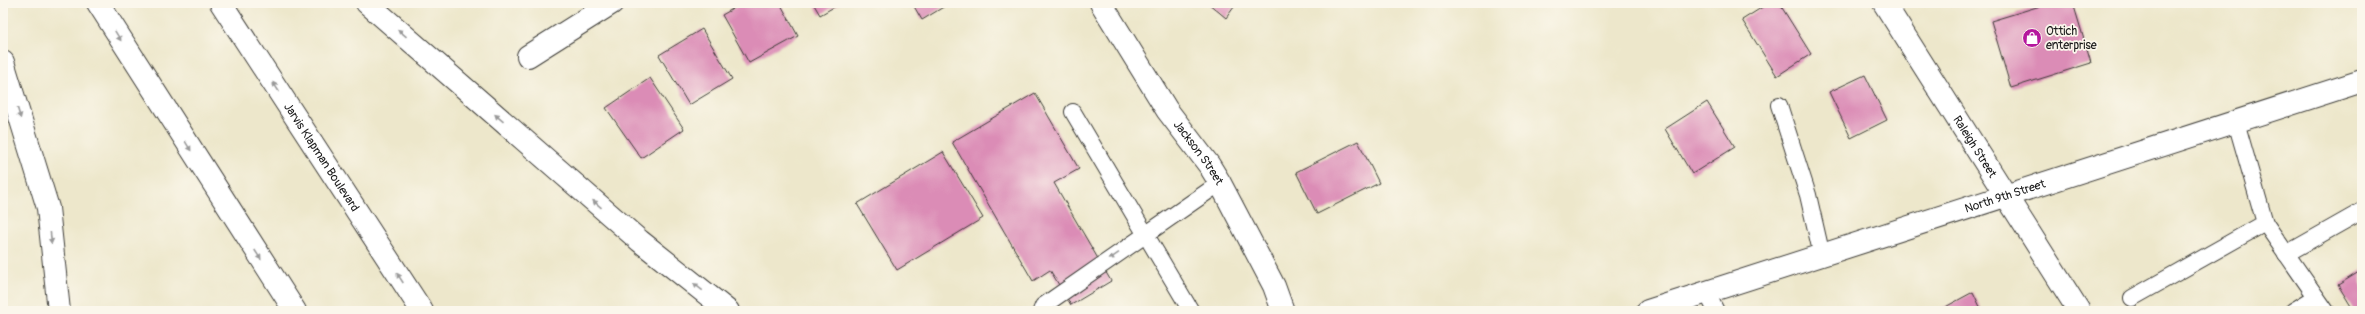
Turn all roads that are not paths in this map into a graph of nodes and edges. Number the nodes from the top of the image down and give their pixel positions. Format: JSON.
{"nodes":[{"id":1,"x":98,"y":3,"type":"edge"},
{"id":2,"x":221,"y":3,"type":"edge"},
{"id":3,"x":367,"y":3,"type":"edge"},
{"id":4,"x":612,"y":3,"type":"edge"},
{"id":5,"x":1101,"y":3,"type":"edge"},
{"id":6,"x":1884,"y":3,"type":"edge"},
{"id":7,"x":528,"y":56,"type":"dead end"},
{"id":8,"x":3,"y":62,"type":"edge"},
{"id":9,"x":2362,"y":81,"type":"edge"},
{"id":10,"x":1779,"y":105,"type":"dead end"},
{"id":11,"x":1073,"y":112,"type":"dead end"},
{"id":12,"x":2236,"y":122,"type":"junction"},
{"id":13,"x":1220,"y":182,"type":"junction"},
{"id":14,"x":2007,"y":196,"type":"junction"},
{"id":15,"x":2362,"y":211,"type":"edge"},
{"id":16,"x":2265,"y":223,"type":"junction"},
{"id":17,"x":1146,"y":234,"type":"junction"},
{"id":18,"x":2286,"y":254,"type":"junction"},
{"id":19,"x":1822,"y":256,"type":"junction"},
{"id":20,"x":2316,"y":297,"type":"junction"},
{"id":21,"x":2132,"y":298,"type":"dead end"},
{"id":22,"x":1712,"y":302,"type":"edge"},
{"id":23,"x":58,"y":311,"type":"edge"},
{"id":24,"x":295,"y":311,"type":"edge"},
{"id":25,"x":422,"y":311,"type":"edge"},
{"id":26,"x":728,"y":311,"type":"edge"},
{"id":27,"x":1041,"y":311,"type":"edge"},
{"id":28,"x":1191,"y":311,"type":"edge"},
{"id":29,"x":1283,"y":311,"type":"edge"},
{"id":30,"x":1648,"y":311,"type":"edge"},
{"id":31,"x":2079,"y":311,"type":"edge"},
{"id":32,"x":2293,"y":311,"type":"edge"},
{"id":33,"x":2326,"y":311,"type":"edge"}],
"edges":[{"from":1,"to":24,"type":"main road","one_way":true},
{"from":25,"to":2,"type":"main road","name":"Jarvis Klapman Boulevard","one_way":true},
{"from":26,"to":3,"type":"main road","one_way":true},
{"from":4,"to":7,"type":"main road"},
{"from":5,"to":13,"type":"main road","name":"Jackson Street"},
{"from":6,"to":14,"type":"main road","name":"Raleigh Street"},
{"from":8,"to":23,"type":"main road","one_way":true},
{"from":9,"to":12,"type":"main road","name":"North 9th Street"},
{"from":10,"to":19,"type":"lane"},
{"from":11,"to":17,"type":"lane"},
{"from":12,"to":14,"type":"main road","name":"North 9th Street"},
{"from":12,"to":16,"type":"lane"},
{"from":13,"to":17,"type":"lane"},
{"from":13,"to":29,"type":"main road","name":"Jackson Street"},
{"from":14,"to":19,"type":"main road","name":"North 9th Street"},
{"from":14,"to":31,"type":"main road","name":"Raleigh Street"},
{"from":15,"to":18,"type":"lane"},
{"from":16,"to":18,"type":"lane"},
{"from":16,"to":21,"type":"lane"},
{"from":17,"to":27,"type":"lane","one_way":true},
{"from":17,"to":28,"type":"lane"},
{"from":18,"to":20,"type":"lane"},
{"from":19,"to":22,"type":"main road","name":"North 9th Street"},
{"from":20,"to":32,"type":"lane"},
{"from":20,"to":33,"type":"lane"},
{"from":22,"to":30,"type":"main road","name":"North 9th Street"}]}
